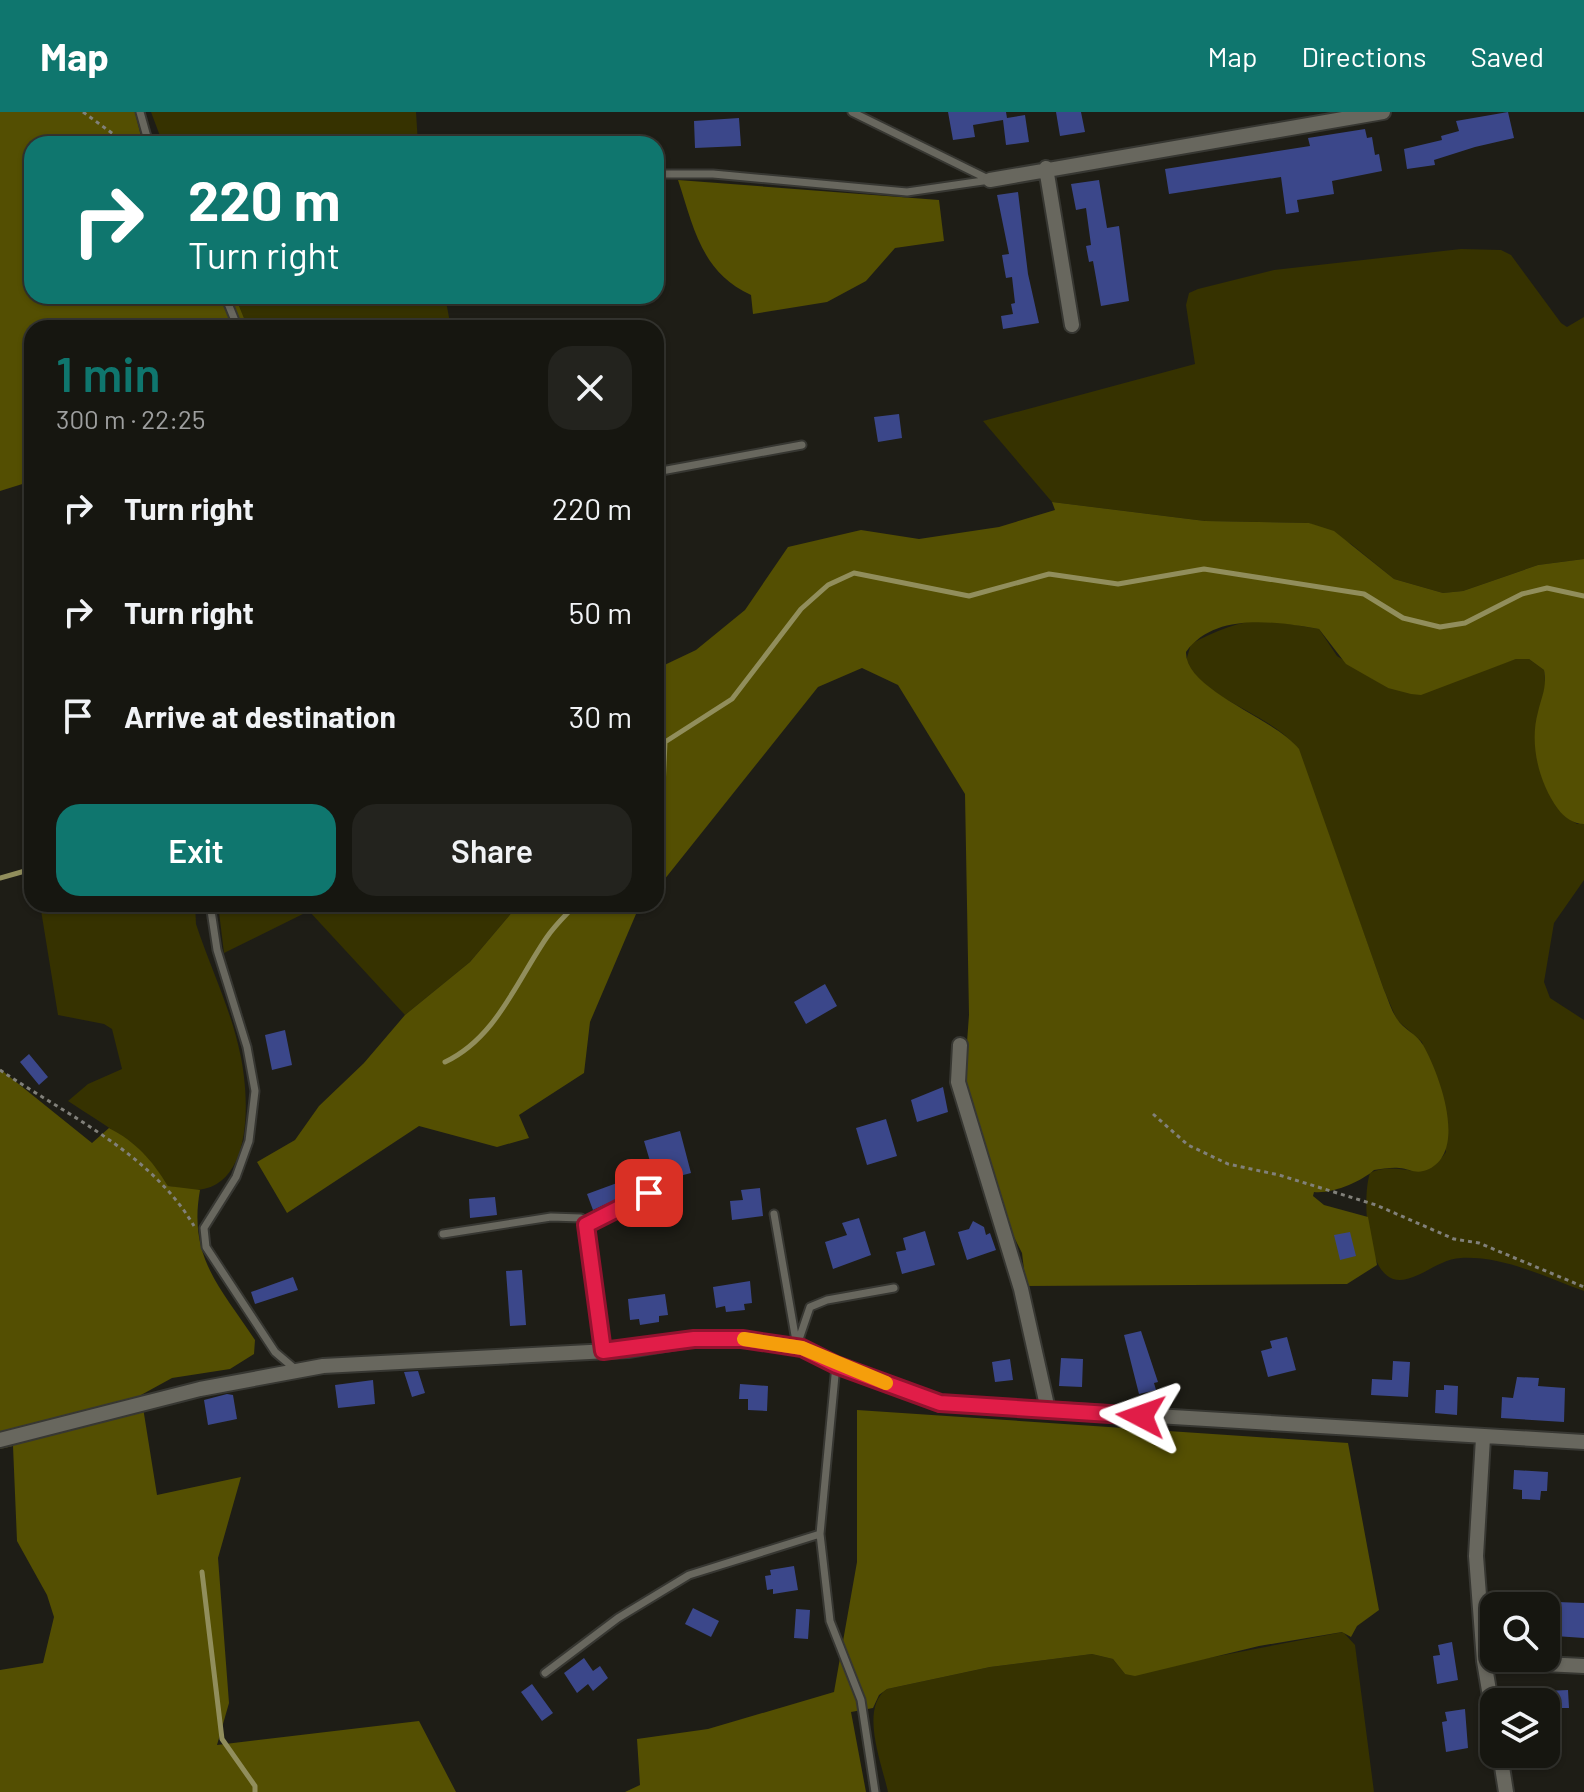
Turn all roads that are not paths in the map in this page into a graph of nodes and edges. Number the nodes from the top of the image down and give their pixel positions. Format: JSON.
{"nodes":[{"id":1,"x":140,"y":112,"type":"edge"},
{"id":2,"x":852,"y":112,"type":"edge"},
{"id":3,"x":1383,"y":112,"type":"edge"},
{"id":4,"x":147,"y":136,"type":"edge"},
{"id":5,"x":1046,"y":168,"type":"junction"},
{"id":6,"x":664,"y":174,"type":"edge"},
{"id":7,"x":990,"y":180,"type":"junction"},
{"id":8,"x":1072,"y":325,"type":"dead end"},
{"id":9,"x":802,"y":445,"type":"dead end"},
{"id":10,"x":664,"y":471,"type":"edge"},
{"id":11,"x":211,"y":912,"type":"edge"},
{"id":12,"x":960,"y":1045,"type":"dead end"},
{"id":13,"x":649,"y":1193,"type":"dead end"},
{"id":14,"x":774,"y":1214,"type":"dead end"},
{"id":15,"x":586,"y":1225,"type":"junction"},
{"id":16,"x":443,"y":1234,"type":"dead end"},
{"id":17,"x":894,"y":1288,"type":"dead end"},
{"id":18,"x":797,"y":1347,"type":"junction"},
{"id":19,"x":603,"y":1351,"type":"junction"},
{"id":20,"x":836,"y":1365,"type":"junction"},
{"id":21,"x":297,"y":1371,"type":"junction"},
{"id":22,"x":1048,"y":1410,"type":"junction"},
{"id":23,"x":1483,"y":1438,"type":"junction"},
{"id":24,"x":0,"y":1440,"type":"edge"},
{"id":25,"x":1584,"y":1442,"type":"edge"},
{"id":26,"x":820,"y":1534,"type":"junction"},
{"id":27,"x":1480,"y":1608,"type":"edge"},
{"id":28,"x":1560,"y":1665,"type":"edge"},
{"id":29,"x":1584,"y":1666,"type":"edge"},
{"id":30,"x":545,"y":1673,"type":"dead end"},
{"id":31,"x":1502,"y":1768,"type":"edge"},
{"id":32,"x":875,"y":1792,"type":"edge"},
{"id":33,"x":1506,"y":1792,"type":"edge"}],
"edges":[{"from":1,"to":4,"type":"lane"},
{"from":2,"to":7,"type":"lane"},
{"from":3,"to":5,"type":"street"},
{"from":5,"to":7,"type":"street"},
{"from":5,"to":8,"type":"street"},
{"from":6,"to":7,"type":"lane"},
{"from":9,"to":10,"type":"lane"},
{"from":11,"to":21,"type":"lane"},
{"from":12,"to":22,"type":"street"},
{"from":13,"to":15,"type":"lane"},
{"from":14,"to":18,"type":"lane"},
{"from":15,"to":16,"type":"lane"},
{"from":15,"to":19,"type":"lane"},
{"from":17,"to":18,"type":"lane"},
{"from":18,"to":19,"type":"street"},
{"from":18,"to":20,"type":"street"},
{"from":19,"to":21,"type":"street"},
{"from":20,"to":22,"type":"street"},
{"from":20,"to":26,"type":"lane"},
{"from":21,"to":24,"type":"street"},
{"from":22,"to":23,"type":"street"},
{"from":23,"to":25,"type":"street"},
{"from":23,"to":27,"type":"street"},
{"from":26,"to":30,"type":"lane"},
{"from":26,"to":32,"type":"lane"},
{"from":28,"to":29,"type":"street"},
{"from":31,"to":33,"type":"street"}]}
